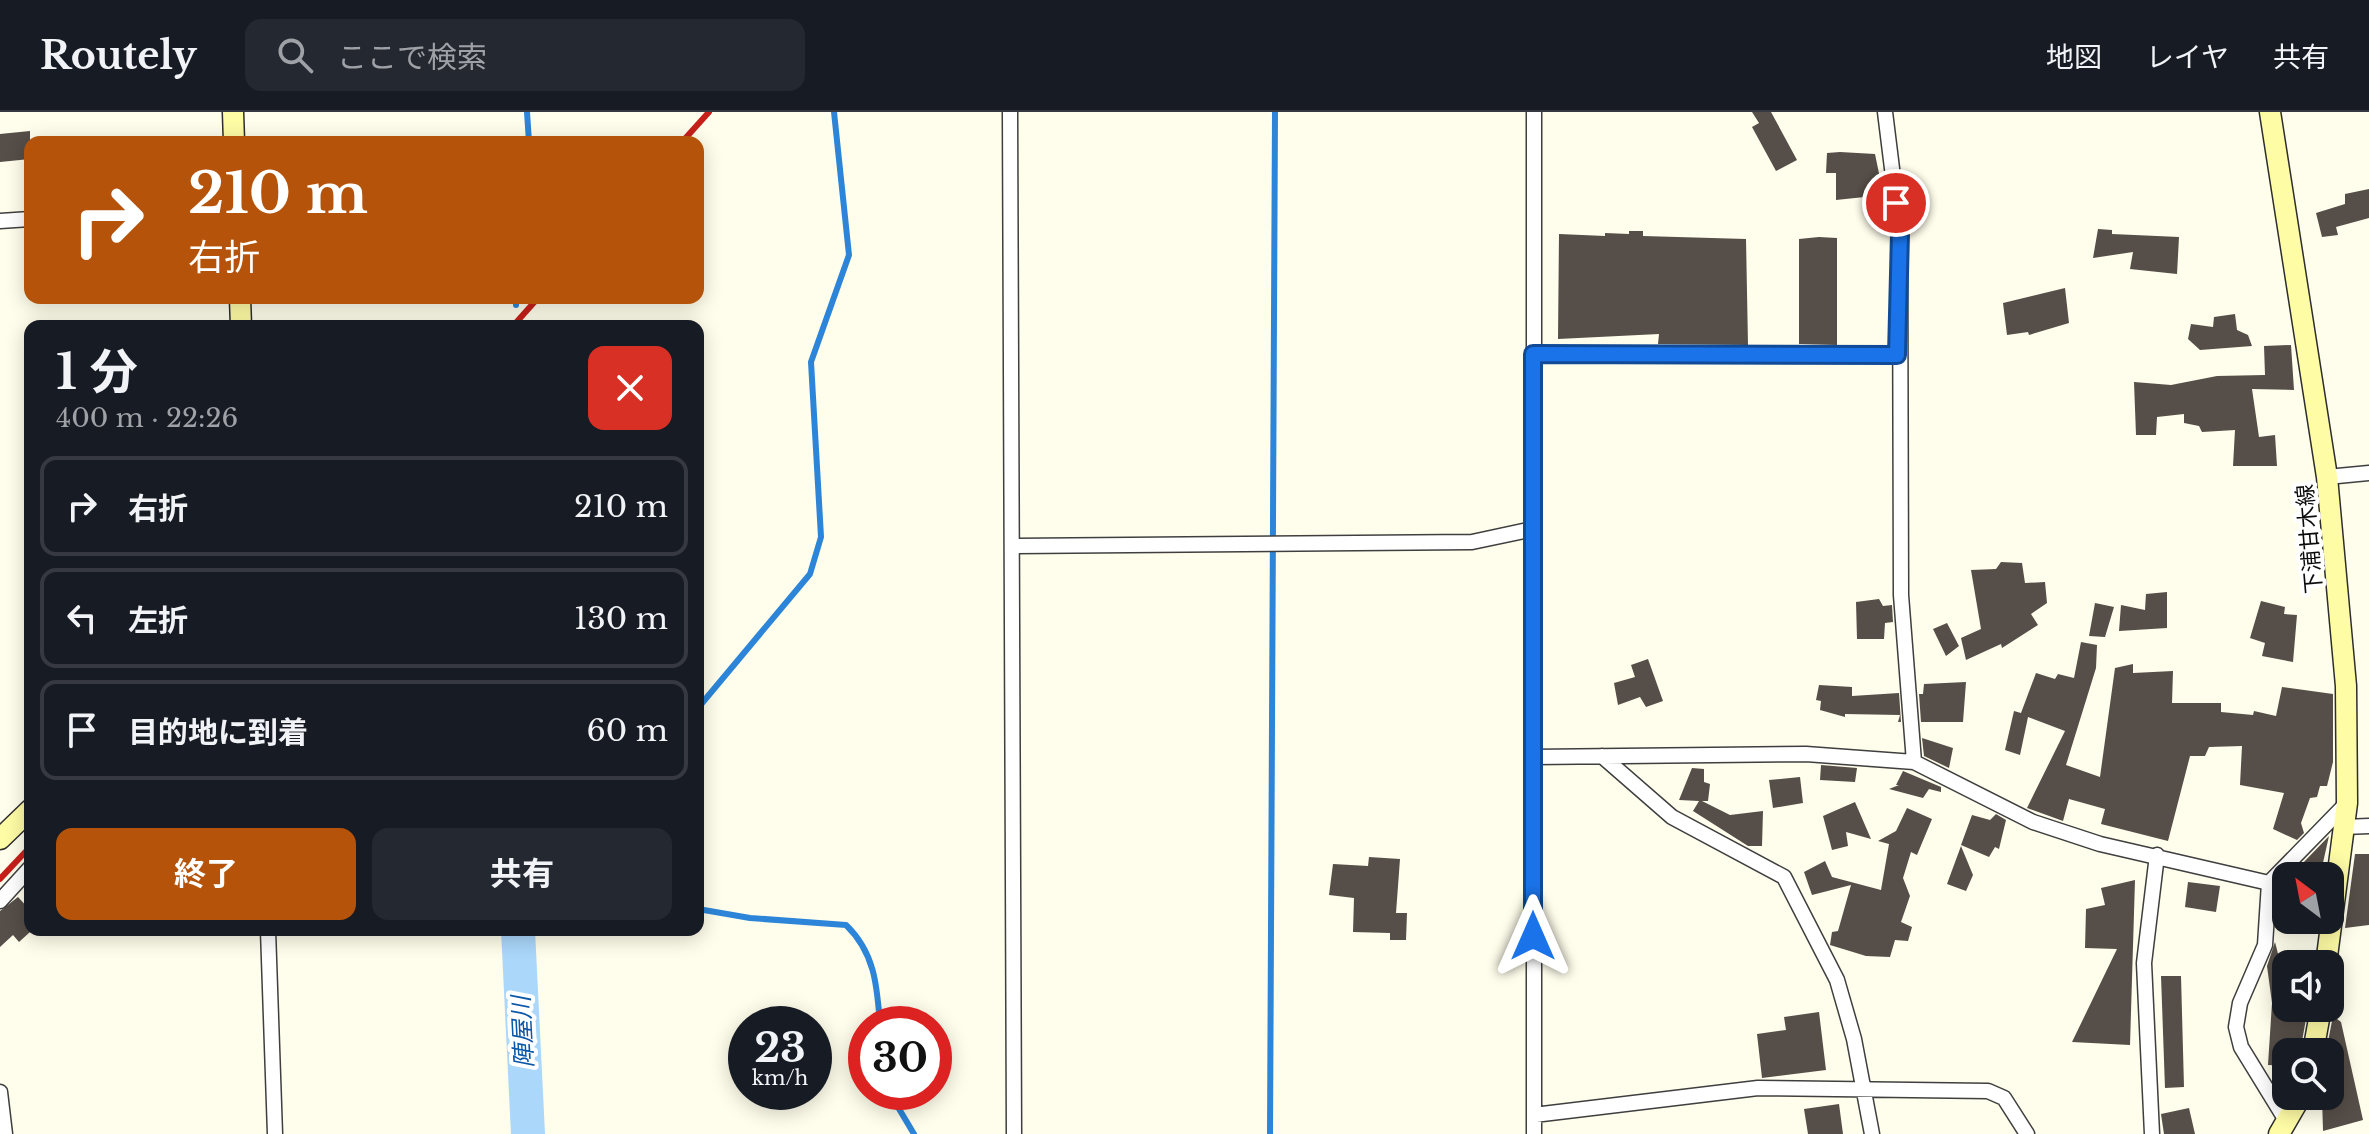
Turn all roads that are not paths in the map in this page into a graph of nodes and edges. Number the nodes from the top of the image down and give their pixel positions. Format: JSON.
{"nodes":[{"id":1,"x":233,"y":112,"type":"edge"},
{"id":2,"x":1010,"y":112,"type":"edge"},
{"id":3,"x":1534,"y":112,"type":"edge"},
{"id":4,"x":1885,"y":112,"type":"edge"},
{"id":5,"x":2270,"y":112,"type":"edge"},
{"id":6,"x":234,"y":136,"type":"edge"},
{"id":7,"x":24,"y":219,"type":"edge"},
{"id":8,"x":0,"y":221,"type":"edge"},
{"id":9,"x":1533,"y":354,"type":"junction"},
{"id":10,"x":1897,"y":355,"type":"junction"},
{"id":11,"x":2369,"y":473,"type":"edge"},
{"id":12,"x":2327,"y":477,"type":"junction"},
{"id":13,"x":1533,"y":529,"type":"junction"},
{"id":14,"x":1013,"y":546,"type":"junction"},
{"id":15,"x":1602,"y":756,"type":"junction"},
{"id":16,"x":1533,"y":757,"type":"junction"},
{"id":17,"x":1914,"y":762,"type":"junction"},
{"id":18,"x":2347,"y":803,"type":"junction"},
{"id":19,"x":24,"y":816,"type":"edge"},
{"id":20,"x":2369,"y":826,"type":"edge"},
{"id":21,"x":2344,"y":827,"type":"junction"},
{"id":22,"x":0,"y":839,"type":"edge"},
{"id":23,"x":2157,"y":855,"type":"junction"},
{"id":24,"x":24,"y":875,"type":"edge"},
{"id":25,"x":2269,"y":883,"type":"junction"},
{"id":26,"x":0,"y":901,"type":"edge"},
{"id":27,"x":268,"y":936,"type":"edge"},
{"id":28,"x":2328,"y":950,"type":"edge"},
{"id":29,"x":0,"y":1092,"type":"edge"},
{"id":30,"x":1864,"y":1092,"type":"junction"},
{"id":31,"x":2293,"y":1110,"type":"edge"},
{"id":32,"x":1534,"y":1115,"type":"junction"},
{"id":33,"x":2283,"y":1128,"type":"edge"},
{"id":34,"x":5,"y":1134,"type":"edge"},
{"id":35,"x":275,"y":1134,"type":"edge"},
{"id":36,"x":1014,"y":1134,"type":"edge"},
{"id":37,"x":1534,"y":1134,"type":"edge"},
{"id":38,"x":1872,"y":1134,"type":"edge"},
{"id":39,"x":2027,"y":1134,"type":"edge"},
{"id":40,"x":2152,"y":1134,"type":"edge"}],
"edges":[{"from":1,"to":6,"type":"main road"},
{"from":2,"to":14,"type":"street"},
{"from":3,"to":9,"type":"street"},
{"from":4,"to":10,"type":"street"},
{"from":5,"to":12,"type":"main road","name":"下浦甘木線"},
{"from":7,"to":8,"type":"street"},
{"from":9,"to":10,"type":"street"},
{"from":9,"to":13,"type":"street"},
{"from":10,"to":17,"type":"street"},
{"from":11,"to":12,"type":"street"},
{"from":12,"to":18,"type":"main road","name":"下浦甘木線"},
{"from":13,"to":14,"type":"street"},
{"from":13,"to":16,"type":"street"},
{"from":14,"to":36,"type":"street"},
{"from":15,"to":16,"type":"street"},
{"from":15,"to":17,"type":"street"},
{"from":15,"to":30,"type":"street"},
{"from":16,"to":32,"type":"street"},
{"from":17,"to":23,"type":"street"},
{"from":18,"to":21,"type":"main road","name":"下浦甘木線"},
{"from":18,"to":25,"type":"street"},
{"from":19,"to":22,"type":"main road"},
{"from":20,"to":21,"type":"street"},
{"from":21,"to":28,"type":"main road","name":"下浦甘木線"},
{"from":23,"to":25,"type":"street"},
{"from":23,"to":40,"type":"street"},
{"from":24,"to":26,"type":"street"},
{"from":25,"to":33,"type":"street"},
{"from":27,"to":35,"type":"street"},
{"from":29,"to":34,"type":"street"},
{"from":30,"to":32,"type":"street"},
{"from":30,"to":38,"type":"street"},
{"from":30,"to":39,"type":"street"},
{"from":31,"to":33,"type":"main road"},
{"from":32,"to":37,"type":"street"}]}
